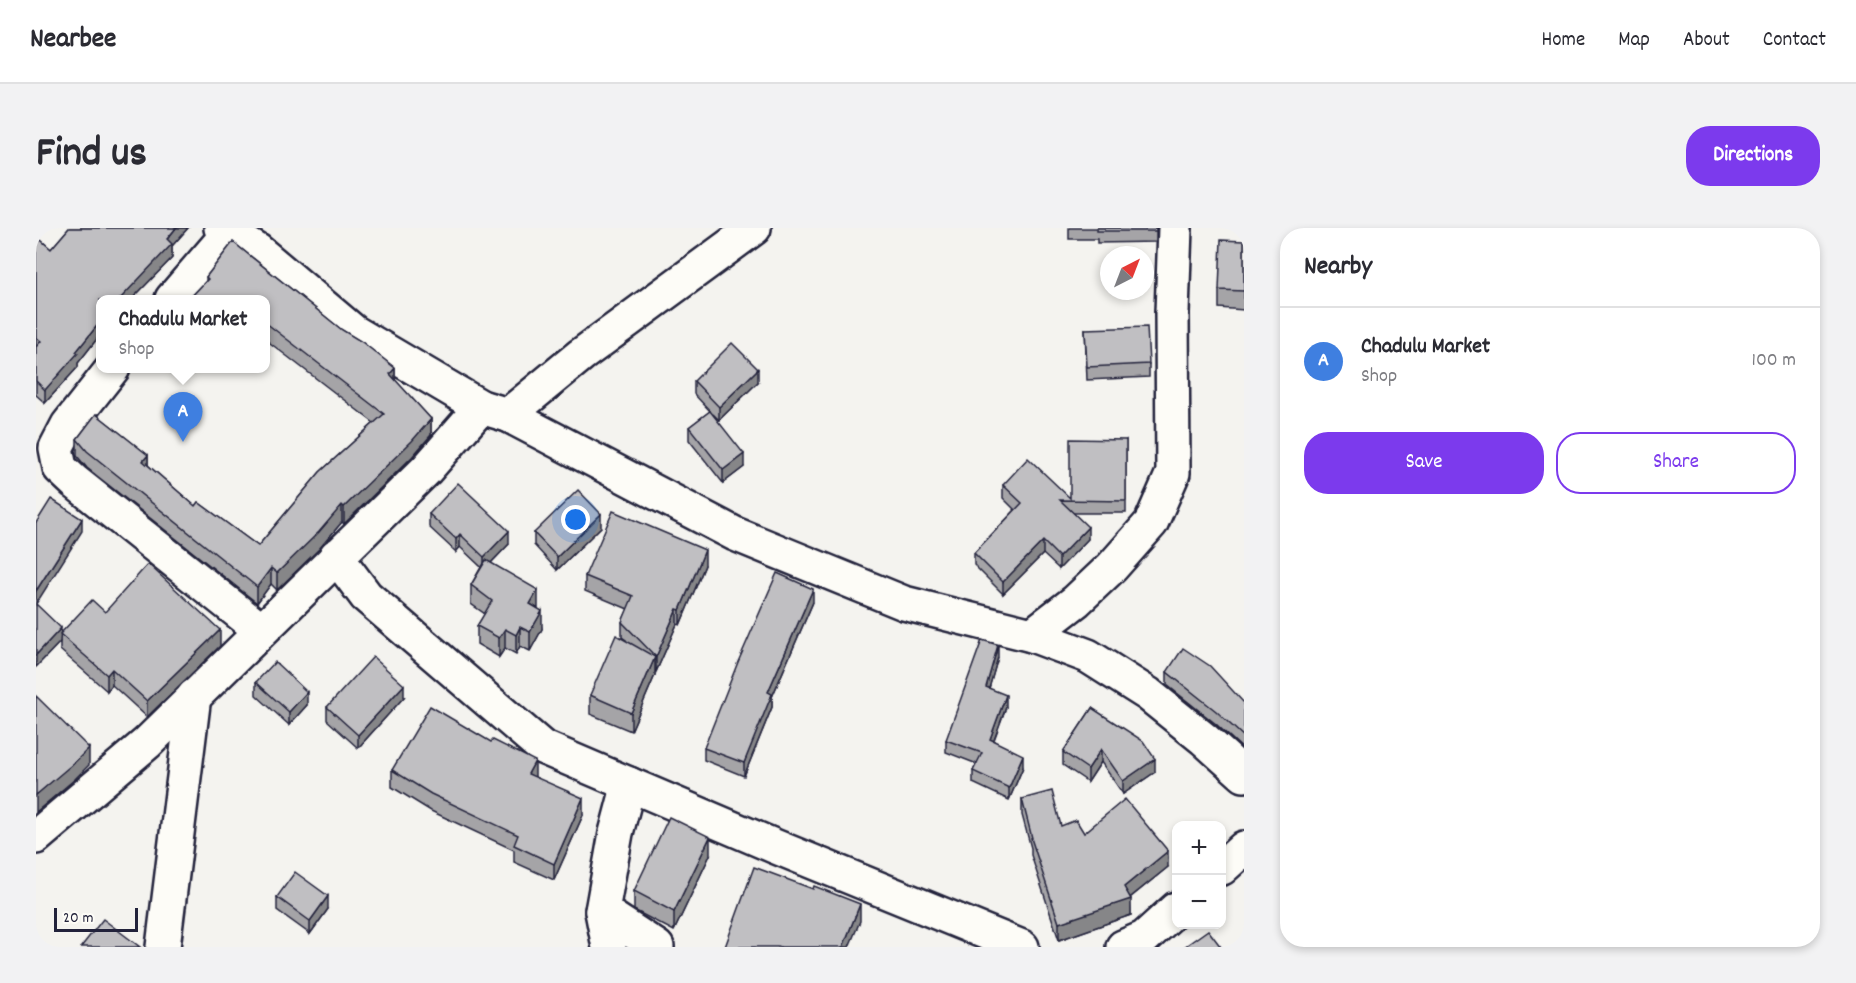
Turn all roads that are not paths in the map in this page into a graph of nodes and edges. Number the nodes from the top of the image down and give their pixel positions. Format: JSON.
{"nodes":[{"id":1,"x":754,"y":228,"type":"edge"},
{"id":2,"x":1175,"y":228,"type":"edge"},
{"id":3,"x":225,"y":231,"type":"edge"},
{"id":4,"x":265,"y":239,"type":"edge"},
{"id":5,"x":176,"y":295,"type":"edge"},
{"id":6,"x":110,"y":373,"type":"edge"},
{"id":7,"x":494,"y":411,"type":"junction"},
{"id":8,"x":336,"y":556,"type":"junction"},
{"id":9,"x":261,"y":630,"type":"junction"},
{"id":10,"x":1032,"y":635,"type":"junction"},
{"id":11,"x":194,"y":696,"type":"junction"},
{"id":12,"x":1244,"y":775,"type":"edge"},
{"id":13,"x":629,"y":784,"type":"junction"},
{"id":14,"x":36,"y":837,"type":"edge"},
{"id":15,"x":1244,"y":848,"type":"edge"},
{"id":16,"x":1226,"y":864,"type":"edge"},
{"id":17,"x":602,"y":911,"type":"junction"},
{"id":18,"x":1172,"y":913,"type":"edge"},
{"id":19,"x":163,"y":947,"type":"edge"},
{"id":20,"x":609,"y":947,"type":"edge"},
{"id":21,"x":657,"y":947,"type":"edge"},
{"id":22,"x":1022,"y":947,"type":"edge"},
{"id":23,"x":1123,"y":947,"type":"edge"}],
"edges":[{"from":1,"to":7,"type":"street"},
{"from":2,"to":10,"type":"street"},
{"from":3,"to":4,"type":"street"},
{"from":3,"to":5,"type":"street"},
{"from":4,"to":7,"type":"street"},
{"from":6,"to":9,"type":"street"},
{"from":7,"to":8,"type":"street"},
{"from":7,"to":10,"type":"street"},
{"from":8,"to":9,"type":"street"},
{"from":8,"to":13,"type":"street"},
{"from":9,"to":11,"type":"street"},
{"from":10,"to":12,"type":"street"},
{"from":11,"to":14,"type":"street"},
{"from":11,"to":19,"type":"street"},
{"from":13,"to":17,"type":"street"},
{"from":13,"to":22,"type":"street"},
{"from":15,"to":16,"type":"street"},
{"from":17,"to":20,"type":"street"},
{"from":17,"to":21,"type":"street"},
{"from":18,"to":23,"type":"street"}]}
